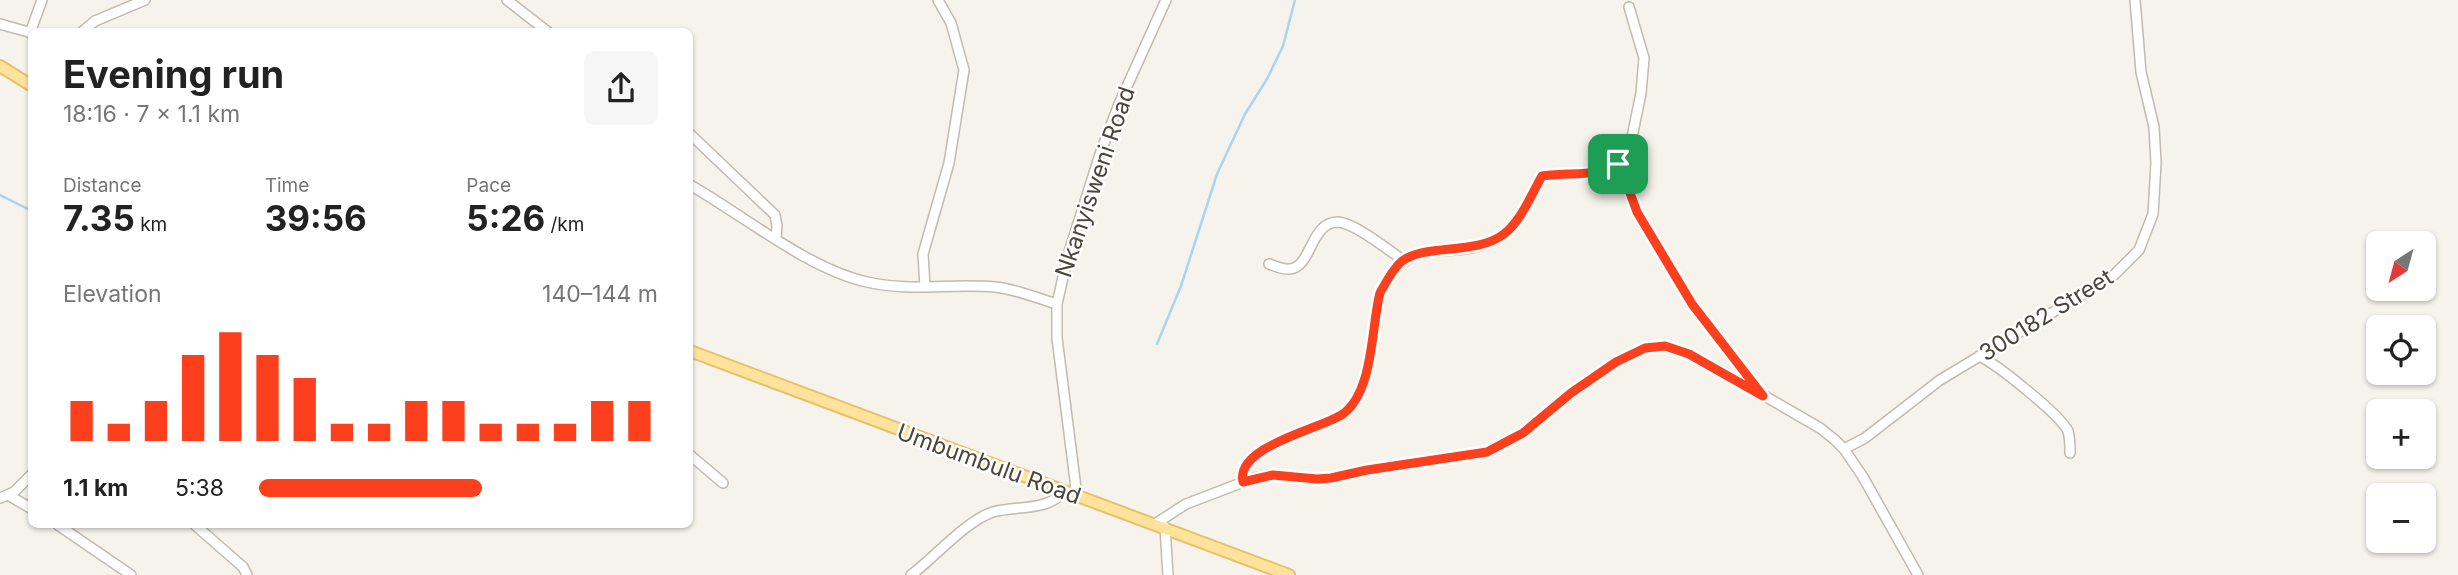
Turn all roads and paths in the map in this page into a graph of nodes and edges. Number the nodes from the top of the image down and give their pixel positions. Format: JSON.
{"nodes":[{"id":1,"x":42,"y":0,"type":"edge"},
{"id":2,"x":145,"y":0,"type":"edge"},
{"id":3,"x":507,"y":0,"type":"edge"},
{"id":4,"x":938,"y":0,"type":"edge"},
{"id":5,"x":1166,"y":0,"type":"edge"},
{"id":6,"x":2135,"y":0,"type":"edge"},
{"id":7,"x":1629,"y":7,"type":"dead end"},
{"id":8,"x":0,"y":24,"type":"edge"},
{"id":9,"x":33,"y":28,"type":"edge"},
{"id":10,"x":87,"y":28,"type":"edge"},
{"id":11,"x":543,"y":28,"type":"edge"},
{"id":12,"x":28,"y":32,"type":"edge"},
{"id":13,"x":0,"y":66,"type":"edge"},
{"id":14,"x":28,"y":84,"type":"edge"},
{"id":15,"x":693,"y":137,"type":"edge"},
{"id":16,"x":1628,"y":157,"type":"junction"},
{"id":17,"x":693,"y":188,"type":"edge"},
{"id":18,"x":776,"y":238,"type":"junction"},
{"id":19,"x":1403,"y":260,"type":"junction"},
{"id":20,"x":1269,"y":264,"type":"dead end"},
{"id":21,"x":925,"y":287,"type":"junction"},
{"id":22,"x":1057,"y":304,"type":"junction"},
{"id":23,"x":693,"y":352,"type":"edge"},
{"id":24,"x":1979,"y":356,"type":"junction"},
{"id":25,"x":1763,"y":396,"type":"junction"},
{"id":26,"x":1844,"y":449,"type":"junction"},
{"id":27,"x":2070,"y":453,"type":"dead end"},
{"id":28,"x":693,"y":458,"type":"edge"},
{"id":29,"x":28,"y":477,"type":"edge"},
{"id":30,"x":1243,"y":482,"type":"junction"},
{"id":31,"x":723,"y":483,"type":"dead end"},
{"id":32,"x":1064,"y":492,"type":"junction"},
{"id":33,"x":1077,"y":496,"type":"junction"},
{"id":34,"x":4,"y":497,"type":"edge"},
{"id":35,"x":28,"y":507,"type":"edge"},
{"id":36,"x":1160,"y":526,"type":"junction"},
{"id":37,"x":62,"y":528,"type":"edge"},
{"id":38,"x":198,"y":528,"type":"edge"},
{"id":39,"x":131,"y":575,"type":"edge"},
{"id":40,"x":247,"y":575,"type":"edge"},
{"id":41,"x":911,"y":575,"type":"edge"},
{"id":42,"x":1168,"y":575,"type":"edge"},
{"id":43,"x":1289,"y":575,"type":"edge"},
{"id":44,"x":1918,"y":575,"type":"edge"}],
"edges":[{"from":1,"to":9,"type":"street"},
{"from":2,"to":10,"type":"street"},
{"from":3,"to":11,"type":"street"},
{"from":4,"to":21,"type":"street"},
{"from":5,"to":22,"type":"street","name":"Nkanyisweni Road"},
{"from":6,"to":24,"type":"street","name":"300182 Street"},
{"from":7,"to":16,"type":"street"},
{"from":8,"to":12,"type":"street"},
{"from":13,"to":14,"type":"main road"},
{"from":15,"to":18,"type":"street"},
{"from":16,"to":19,"type":"street"},
{"from":16,"to":25,"type":"street"},
{"from":17,"to":18,"type":"street"},
{"from":18,"to":21,"type":"street"},
{"from":19,"to":20,"type":"street"},
{"from":19,"to":30,"type":"street"},
{"from":21,"to":22,"type":"street"},
{"from":22,"to":33,"type":"street","name":"Nkanyisweni Road"},
{"from":23,"to":32,"type":"main road","name":"Umbumbulu Road"},
{"from":24,"to":26,"type":"street","name":"300182 Street"},
{"from":24,"to":27,"type":"street"},
{"from":25,"to":26,"type":"street"},
{"from":25,"to":30,"type":"street"},
{"from":26,"to":44,"type":"street"},
{"from":28,"to":31,"type":"street"},
{"from":29,"to":34,"type":"street"},
{"from":30,"to":36,"type":"street"},
{"from":32,"to":33,"type":"main road","name":"Umbumbulu Road"},
{"from":32,"to":41,"type":"street"},
{"from":33,"to":36,"type":"main road","name":"Umbumbulu Road"},
{"from":34,"to":35,"type":"street"},
{"from":36,"to":42,"type":"street"},
{"from":36,"to":43,"type":"main road","name":"Umbumbulu Road"},
{"from":37,"to":39,"type":"street"},
{"from":38,"to":40,"type":"street"}]}
